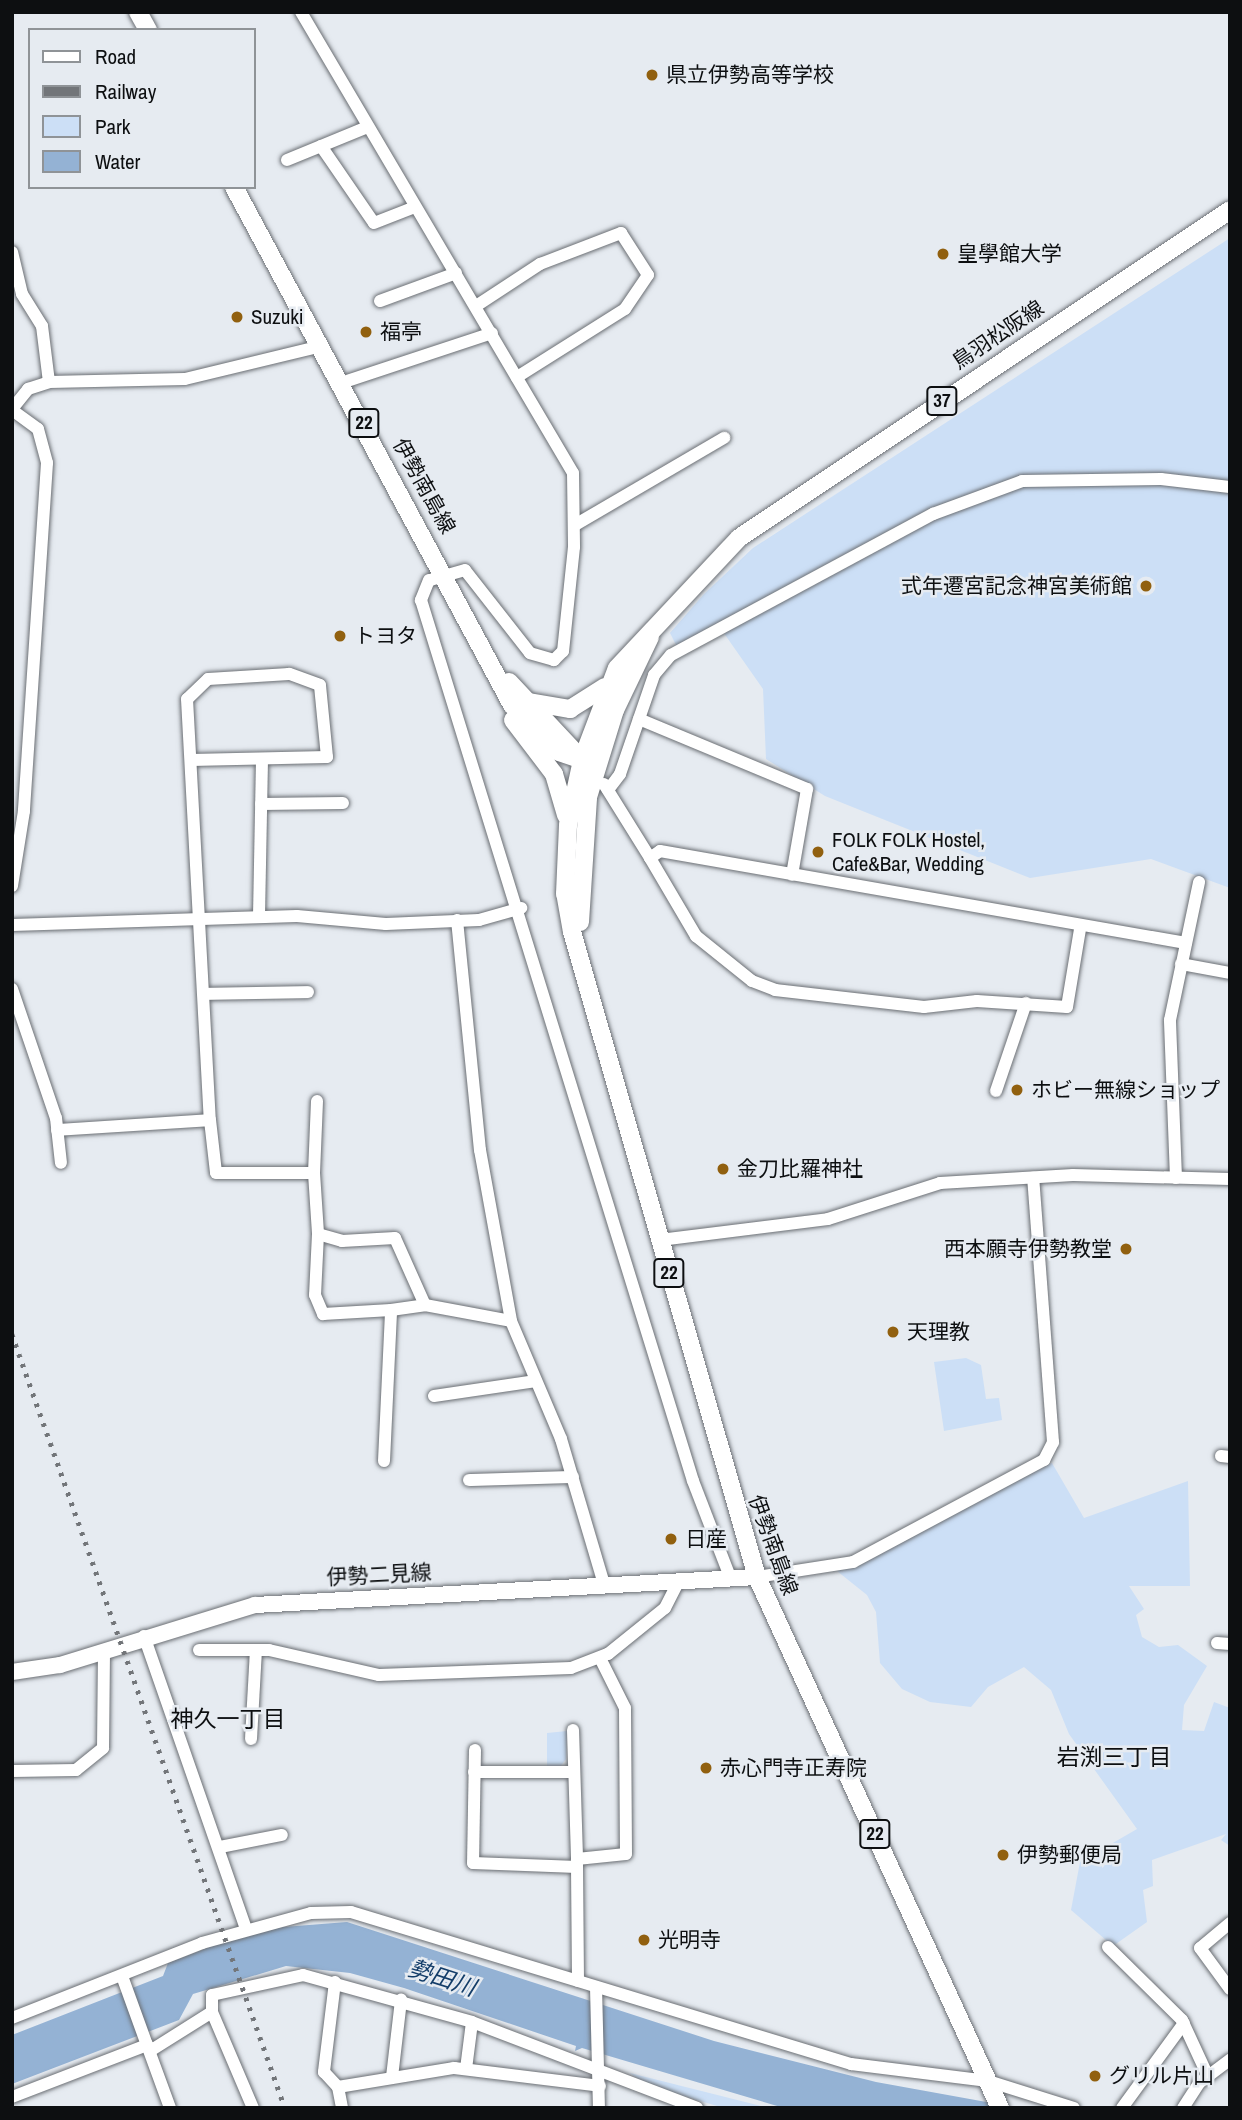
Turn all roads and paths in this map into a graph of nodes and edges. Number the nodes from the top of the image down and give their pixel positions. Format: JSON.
{"nodes":[{"id":1,"x":138,"y":12,"type":"edge"},
{"id":2,"x":301,"y":12,"type":"edge"},
{"id":3,"x":147,"y":28,"type":"edge"},
{"id":4,"x":365,"y":128,"type":"junction"},
{"id":5,"x":321,"y":146,"type":"junction"},
{"id":6,"x":286,"y":160,"type":"dead end"},
{"id":7,"x":235,"y":189,"type":"edge"},
{"id":8,"x":415,"y":207,"type":"junction"},
{"id":9,"x":1230,"y":210,"type":"edge"},
{"id":10,"x":12,"y":252,"type":"edge"},
{"id":11,"x":456,"y":273,"type":"junction"},
{"id":12,"x":380,"y":301,"type":"dead end"},
{"id":13,"x":477,"y":306,"type":"junction"},
{"id":14,"x":492,"y":333,"type":"junction"},
{"id":15,"x":321,"y":346,"type":"junction"},
{"id":16,"x":517,"y":377,"type":"junction"},
{"id":17,"x":50,"y":382,"type":"junction"},
{"id":18,"x":341,"y":383,"type":"junction"},
{"id":19,"x":12,"y":409,"type":"edge"},
{"id":20,"x":724,"y":438,"type":"dead end"},
{"id":21,"x":1230,"y":487,"type":"edge"},
{"id":22,"x":575,"y":525,"type":"junction"},
{"id":23,"x":446,"y":572,"type":"junction"},
{"id":24,"x":667,"y":609,"type":"junction"},
{"id":25,"x":491,"y":661,"type":"junction"},
{"id":26,"x":612,"y":680,"type":"junction"},
{"id":27,"x":523,"y":698,"type":"junction"},
{"id":28,"x":639,"y":719,"type":"junction"},
{"id":29,"x":262,"y":759,"type":"junction"},
{"id":30,"x":191,"y":760,"type":"junction"},
{"id":31,"x":588,"y":766,"type":"junction"},
{"id":32,"x":608,"y":790,"type":"junction"},
{"id":33,"x":343,"y":803,"type":"dead end"},
{"id":34,"x":261,"y":804,"type":"junction"},
{"id":35,"x":568,"y":825,"type":"junction"},
{"id":36,"x":650,"y":858,"type":"junction"},
{"id":37,"x":792,"y":875,"type":"junction"},
{"id":38,"x":1199,"y":882,"type":"dead end"},
{"id":39,"x":12,"y":886,"type":"edge"},
{"id":40,"x":521,"y":908,"type":"junction"},
{"id":41,"x":259,"y":916,"type":"junction"},
{"id":42,"x":200,"y":918,"type":"junction"},
{"id":43,"x":457,"y":920,"type":"junction"},
{"id":44,"x":12,"y":925,"type":"edge"},
{"id":45,"x":1080,"y":929,"type":"junction"},
{"id":46,"x":1186,"y":943,"type":"junction"},
{"id":47,"x":1181,"y":964,"type":"junction"},
{"id":48,"x":585,"y":967,"type":"junction"},
{"id":49,"x":1230,"y":973,"type":"edge"},
{"id":50,"x":12,"y":989,"type":"edge"},
{"id":51,"x":308,"y":992,"type":"dead end"},
{"id":52,"x":204,"y":994,"type":"junction"},
{"id":53,"x":1026,"y":1003,"type":"junction"},
{"id":54,"x":15,"y":1010,"type":"edge"},
{"id":55,"x":996,"y":1091,"type":"dead end"},
{"id":56,"x":317,"y":1101,"type":"dead end"},
{"id":57,"x":211,"y":1120,"type":"junction"},
{"id":58,"x":57,"y":1130,"type":"junction"},
{"id":59,"x":61,"y":1163,"type":"dead end"},
{"id":60,"x":314,"y":1173,"type":"junction"},
{"id":61,"x":1033,"y":1178,"type":"junction"},
{"id":62,"x":1176,"y":1178,"type":"junction"},
{"id":63,"x":1230,"y":1179,"type":"edge"},
{"id":64,"x":318,"y":1234,"type":"junction"},
{"id":65,"x":660,"y":1240,"type":"junction"},
{"id":66,"x":425,"y":1305,"type":"junction"},
{"id":67,"x":391,"y":1310,"type":"junction"},
{"id":68,"x":512,"y":1321,"type":"junction"},
{"id":69,"x":537,"y":1381,"type":"junction"},
{"id":70,"x":435,"y":1396,"type":"dead end"},
{"id":71,"x":384,"y":1461,"type":"dead end"},
{"id":72,"x":573,"y":1477,"type":"junction"},
{"id":73,"x":469,"y":1480,"type":"dead end"},
{"id":74,"x":730,"y":1577,"type":"junction"},
{"id":75,"x":757,"y":1577,"type":"junction"},
{"id":76,"x":680,"y":1581,"type":"junction"},
{"id":77,"x":604,"y":1584,"type":"junction"},
{"id":78,"x":144,"y":1636,"type":"junction"},
{"id":79,"x":199,"y":1650,"type":"dead end"},
{"id":80,"x":256,"y":1650,"type":"junction"},
{"id":81,"x":104,"y":1651,"type":"junction"},
{"id":82,"x":600,"y":1658,"type":"junction"},
{"id":83,"x":12,"y":1672,"type":"edge"},
{"id":84,"x":573,"y":1730,"type":"dead end"},
{"id":85,"x":251,"y":1739,"type":"dead end"},
{"id":86,"x":475,"y":1750,"type":"dead end"},
{"id":87,"x":12,"y":1772,"type":"edge"},
{"id":88,"x":474,"y":1772,"type":"junction"},
{"id":89,"x":570,"y":1772,"type":"junction"},
{"id":90,"x":282,"y":1835,"type":"dead end"},
{"id":91,"x":220,"y":1847,"type":"junction"},
{"id":92,"x":577,"y":1863,"type":"junction"},
{"id":93,"x":1230,"y":1923,"type":"edge"},
{"id":94,"x":247,"y":1929,"type":"junction"},
{"id":95,"x":1108,"y":1947,"type":"dead end"},
{"id":96,"x":123,"y":1978,"type":"junction"},
{"id":97,"x":578,"y":1981,"type":"junction"},
{"id":98,"x":335,"y":1982,"type":"junction"},
{"id":99,"x":1230,"y":1989,"type":"edge"},
{"id":100,"x":596,"y":1992,"type":"junction"},
{"id":101,"x":401,"y":2000,"type":"junction"},
{"id":102,"x":212,"y":2012,"type":"junction"},
{"id":103,"x":12,"y":2018,"type":"edge"},
{"id":104,"x":472,"y":2022,"type":"junction"},
{"id":105,"x":1184,"y":2023,"type":"junction"},
{"id":106,"x":148,"y":2045,"type":"junction"},
{"id":107,"x":1230,"y":2060,"type":"edge"},
{"id":108,"x":596,"y":2061,"type":"junction"},
{"id":109,"x":466,"y":2069,"type":"junction"},
{"id":110,"x":1208,"y":2074,"type":"junction"},
{"id":111,"x":392,"y":2077,"type":"junction"},
{"id":112,"x":338,"y":2087,"type":"junction"},
{"id":113,"x":600,"y":2087,"type":"junction"},
{"id":114,"x":994,"y":2093,"type":"edge"},
{"id":115,"x":12,"y":2097,"type":"edge"},
{"id":116,"x":170,"y":2108,"type":"edge"},
{"id":117,"x":253,"y":2108,"type":"edge"},
{"id":118,"x":342,"y":2108,"type":"edge"},
{"id":119,"x":599,"y":2108,"type":"edge"},
{"id":120,"x":697,"y":2108,"type":"edge"},
{"id":121,"x":1074,"y":2108,"type":"edge"},
{"id":122,"x":1122,"y":2108,"type":"edge"},
{"id":123,"x":1183,"y":2108,"type":"edge"}],
"edges":[{"from":1,"to":3,"type":"main road"},
{"from":2,"to":4,"type":"street"},
{"from":4,"to":5,"type":"street"},
{"from":4,"to":8,"type":"street"},
{"from":5,"to":6,"type":"street"},
{"from":5,"to":8,"type":"street"},
{"from":7,"to":15,"type":"main road","name":"伊勢南島線","number":"22"},
{"from":8,"to":11,"type":"street"},
{"from":9,"to":24,"type":"main road","name":"鳥羽松阪線","number":"37"},
{"from":10,"to":17,"type":"street"},
{"from":11,"to":12,"type":"street"},
{"from":11,"to":13,"type":"street"},
{"from":13,"to":14,"type":"street"},
{"from":13,"to":16,"type":"street"},
{"from":14,"to":16,"type":"street"},
{"from":14,"to":18,"type":"street"},
{"from":15,"to":17,"type":"street"},
{"from":15,"to":18,"type":"main road","name":"伊勢南島線","number":"22"},
{"from":16,"to":22,"type":"street"},
{"from":17,"to":19,"type":"street"},
{"from":18,"to":23,"type":"main road","name":"伊勢南島線","number":"22"},
{"from":19,"to":39,"type":"street"},
{"from":20,"to":22,"type":"street"},
{"from":21,"to":28,"type":"street"},
{"from":22,"to":23,"type":"street"},
{"from":23,"to":25,"type":"main road","name":"伊勢南島線","number":"22"},
{"from":23,"to":40,"type":"street"},
{"from":24,"to":26,"type":"main road","name":"鳥羽松阪線","number":"37"},
{"from":24,"to":31,"type":"main road","name":"鳥羽松阪線","number":"37"},
{"from":25,"to":27,"type":"main road","name":"伊勢南島線","number":"22"},
{"from":25,"to":31,"type":"main road","name":"伊勢南島線","number":"22"},
{"from":25,"to":35,"type":"main road"},
{"from":26,"to":27,"type":"main road"},
{"from":26,"to":31,"type":"main road","name":"鳥羽松阪線","number":"37"},
{"from":27,"to":31,"type":"main road","name":"伊勢南島線","number":"22"},
{"from":28,"to":32,"type":"street"},
{"from":28,"to":37,"type":"street"},
{"from":29,"to":30,"type":"street"},
{"from":29,"to":30,"type":"street"},
{"from":29,"to":34,"type":"street"},
{"from":30,"to":42,"type":"street"},
{"from":31,"to":32,"type":"street"},
{"from":31,"to":35,"type":"main road","name":"伊勢南島線","number":"22"},
{"from":31,"to":48,"type":"main road","name":"伊勢南島線","number":"22"},
{"from":32,"to":36,"type":"street"},
{"from":33,"to":34,"type":"street"},
{"from":34,"to":41,"type":"street"},
{"from":35,"to":48,"type":"main road","name":"伊勢南島線","number":"22"},
{"from":36,"to":37,"type":"street"},
{"from":36,"to":53,"type":"street"},
{"from":37,"to":45,"type":"street"},
{"from":38,"to":46,"type":"street"},
{"from":40,"to":43,"type":"street"},
{"from":40,"to":74,"type":"street"},
{"from":41,"to":42,"type":"street"},
{"from":41,"to":43,"type":"street"},
{"from":42,"to":44,"type":"street"},
{"from":42,"to":52,"type":"street"},
{"from":43,"to":68,"type":"street"},
{"from":45,"to":46,"type":"street"},
{"from":45,"to":53,"type":"street"},
{"from":46,"to":47,"type":"street"},
{"from":47,"to":49,"type":"street"},
{"from":47,"to":62,"type":"street"},
{"from":48,"to":65,"type":"main road","name":"伊勢南島線","number":"22"},
{"from":50,"to":54,"type":"street"},
{"from":51,"to":52,"type":"street"},
{"from":52,"to":57,"type":"street"},
{"from":53,"to":55,"type":"street"},
{"from":54,"to":58,"type":"street"},
{"from":56,"to":60,"type":"street"},
{"from":57,"to":58,"type":"street"},
{"from":57,"to":60,"type":"street"},
{"from":58,"to":59,"type":"street"},
{"from":60,"to":64,"type":"street"},
{"from":61,"to":62,"type":"street"},
{"from":61,"to":65,"type":"street"},
{"from":61,"to":75,"type":"street"},
{"from":62,"to":63,"type":"street"},
{"from":64,"to":66,"type":"street"},
{"from":64,"to":67,"type":"street"},
{"from":65,"to":75,"type":"main road","name":"伊勢南島線","number":"22"},
{"from":66,"to":67,"type":"street"},
{"from":66,"to":68,"type":"street"},
{"from":67,"to":71,"type":"street"},
{"from":68,"to":69,"type":"street"},
{"from":69,"to":70,"type":"street"},
{"from":69,"to":72,"type":"street"},
{"from":72,"to":73,"type":"street"},
{"from":72,"to":77,"type":"street"},
{"from":74,"to":75,"type":"main road","name":"伊勢二見線"},
{"from":74,"to":76,"type":"main road","name":"伊勢二見線"},
{"from":75,"to":114,"type":"main road","name":"伊勢南島線","number":"22"},
{"from":76,"to":77,"type":"main road","name":"伊勢二見線"},
{"from":76,"to":82,"type":"street"},
{"from":77,"to":78,"type":"main road","name":"伊勢二見線"},
{"from":78,"to":81,"type":"main road","name":"伊勢二見線"},
{"from":78,"to":91,"type":"street"},
{"from":79,"to":80,"type":"street"},
{"from":80,"to":82,"type":"street"},
{"from":80,"to":85,"type":"street"},
{"from":81,"to":83,"type":"main road","name":"伊勢二見線"},
{"from":81,"to":87,"type":"street"},
{"from":82,"to":92,"type":"street"},
{"from":84,"to":89,"type":"street"},
{"from":86,"to":88,"type":"street"},
{"from":88,"to":89,"type":"street"},
{"from":88,"to":92,"type":"street"},
{"from":89,"to":92,"type":"street"},
{"from":90,"to":91,"type":"street"},
{"from":91,"to":94,"type":"street"},
{"from":92,"to":97,"type":"street"},
{"from":93,"to":99,"type":"street"},
{"from":94,"to":96,"type":"street"},
{"from":94,"to":97,"type":"street"},
{"from":95,"to":105,"type":"street"},
{"from":96,"to":103,"type":"street"},
{"from":96,"to":106,"type":"street"},
{"from":97,"to":100,"type":"street"},
{"from":98,"to":101,"type":"street"},
{"from":98,"to":102,"type":"street"},
{"from":98,"to":112,"type":"street"},
{"from":100,"to":108,"type":"street"},
{"from":100,"to":114,"type":"street"},
{"from":101,"to":104,"type":"street"},
{"from":101,"to":111,"type":"street"},
{"from":102,"to":106,"type":"street"},
{"from":102,"to":117,"type":"street"},
{"from":104,"to":108,"type":"street"},
{"from":104,"to":109,"type":"street"},
{"from":105,"to":110,"type":"street"},
{"from":105,"to":122,"type":"street"},
{"from":106,"to":115,"type":"street"},
{"from":106,"to":116,"type":"street"},
{"from":107,"to":110,"type":"street"},
{"from":108,"to":113,"type":"street"},
{"from":108,"to":120,"type":"street"},
{"from":109,"to":111,"type":"street"},
{"from":109,"to":113,"type":"street"},
{"from":110,"to":123,"type":"street"},
{"from":111,"to":112,"type":"street"},
{"from":112,"to":118,"type":"street"},
{"from":113,"to":119,"type":"street"},
{"from":114,"to":121,"type":"street"}]}
